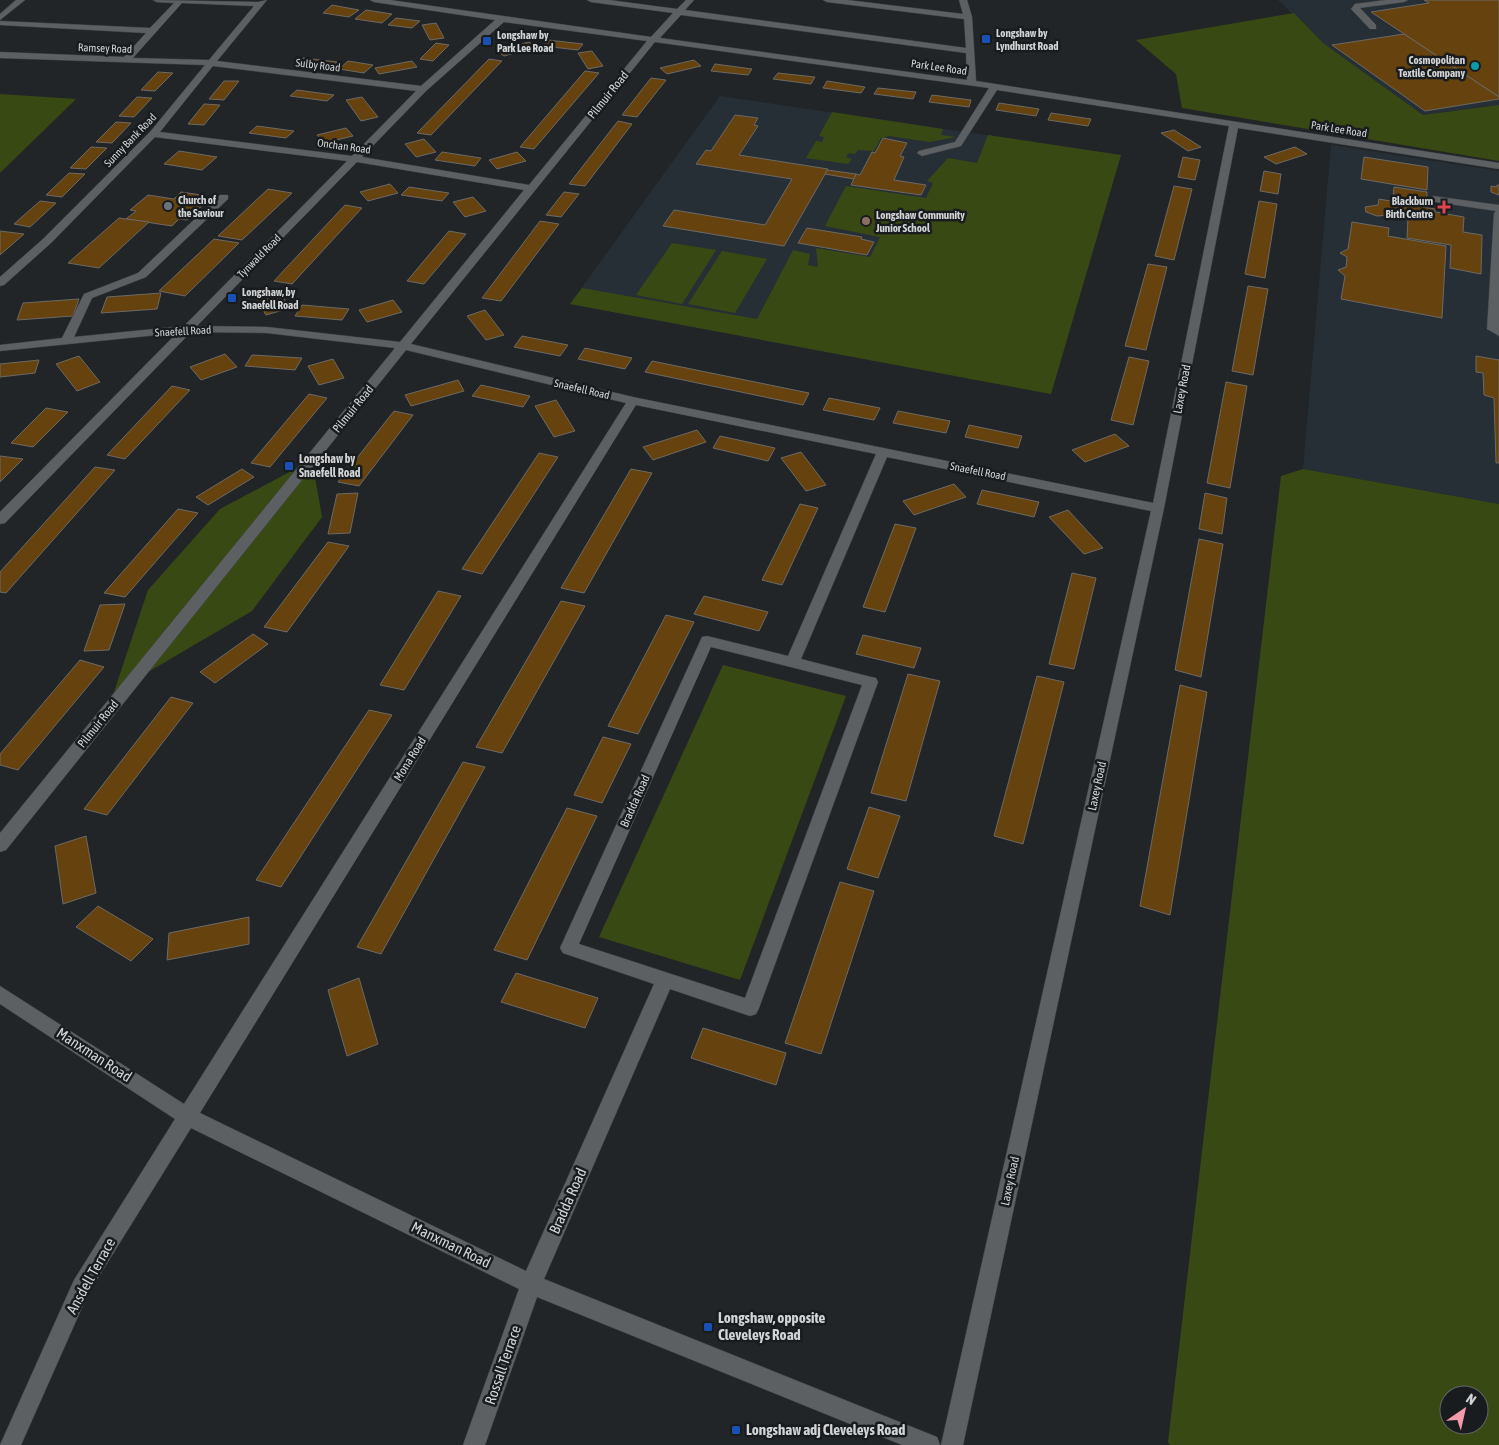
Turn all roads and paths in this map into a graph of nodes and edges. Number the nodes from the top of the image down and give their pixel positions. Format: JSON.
{"nodes":[{"id":1,"x":21,"y":0,"type":"edge"},
{"id":2,"x":157,"y":0,"type":"edge"},
{"id":3,"x":374,"y":0,"type":"edge"},
{"id":4,"x":591,"y":0,"type":"edge"},
{"id":5,"x":690,"y":0,"type":"edge"},
{"id":6,"x":827,"y":0,"type":"edge"},
{"id":7,"x":963,"y":0,"type":"edge"},
{"id":8,"x":1404,"y":0,"type":"edge"},
{"id":9,"x":181,"y":1,"type":"edge"},
{"id":10,"x":396,"y":1,"type":"edge"},
{"id":11,"x":261,"y":2,"type":"edge"},
{"id":12,"x":678,"y":12,"type":"junction"},
{"id":13,"x":0,"y":18,"type":"edge"},
{"id":14,"x":968,"y":18,"type":"junction"},
{"id":15,"x":502,"y":19,"type":"junction"},
{"id":16,"x":0,"y":23,"type":"edge"},
{"id":17,"x":1373,"y":27,"type":"dead end"},
{"id":18,"x":152,"y":30,"type":"junction"},
{"id":19,"x":653,"y":40,"type":"junction"},
{"id":20,"x":970,"y":52,"type":"junction"},
{"id":21,"x":0,"y":55,"type":"edge"},
{"id":22,"x":126,"y":60,"type":"junction"},
{"id":23,"x":209,"y":64,"type":"junction"},
{"id":24,"x":972,"y":83,"type":"junction"},
{"id":25,"x":994,"y":87,"type":"junction"},
{"id":26,"x":423,"y":89,"type":"junction"},
{"id":27,"x":1234,"y":124,"type":"junction"},
{"id":28,"x":153,"y":134,"type":"junction"},
{"id":29,"x":922,"y":153,"type":"dead end"},
{"id":30,"x":356,"y":159,"type":"junction"},
{"id":31,"x":1499,"y":166,"type":"edge"},
{"id":32,"x":532,"y":188,"type":"junction"},
{"id":33,"x":224,"y":197,"type":"dead end"},
{"id":34,"x":1434,"y":199,"type":"dead end"},
{"id":35,"x":1499,"y":208,"type":"edge"},
{"id":36,"x":1499,"y":213,"type":"edge"},
{"id":37,"x":0,"y":283,"type":"edge"},
{"id":38,"x":186,"y":329,"type":"junction"},
{"id":39,"x":1499,"y":333,"type":"edge"},
{"id":40,"x":66,"y":341,"type":"junction"},
{"id":41,"x":403,"y":346,"type":"junction"},
{"id":42,"x":0,"y":348,"type":"edge"},
{"id":43,"x":633,"y":401,"type":"junction"},
{"id":44,"x":882,"y":452,"type":"junction"},
{"id":45,"x":1158,"y":508,"type":"junction"},
{"id":46,"x":0,"y":520,"type":"edge"},
{"id":47,"x":793,"y":662,"type":"junction"},
{"id":48,"x":0,"y":845,"type":"edge"},
{"id":49,"x":665,"y":980,"type":"junction"},
{"id":50,"x":0,"y":994,"type":"edge"},
{"id":51,"x":188,"y":1116,"type":"junction"},
{"id":52,"x":531,"y":1284,"type":"junction"},
{"id":53,"x":10,"y":1445,"type":"edge"},
{"id":54,"x":474,"y":1445,"type":"edge"},
{"id":55,"x":929,"y":1445,"type":"edge"},
{"id":56,"x":952,"y":1445,"type":"edge"}],
"edges":[{"from":1,"to":13,"type":"street"},
{"from":2,"to":9,"type":"street"},
{"from":3,"to":10,"type":"street","name":"Park Lee Road"},
{"from":4,"to":12,"type":"street"},
{"from":5,"to":12,"type":"street","name":"Pilmuir Road"},
{"from":6,"to":14,"type":"street"},
{"from":7,"to":14,"type":"street"},
{"from":8,"to":17,"type":"street"},
{"from":9,"to":11,"type":"street"},
{"from":9,"to":18,"type":"street"},
{"from":10,"to":15,"type":"street","name":"Park Lee Road"},
{"from":11,"to":23,"type":"street","name":"Sunny Bank Road"},
{"from":12,"to":19,"type":"street","name":"Pilmuir Road"},
{"from":12,"to":20,"type":"street"},
{"from":14,"to":20,"type":"street"},
{"from":15,"to":19,"type":"street","name":"Park Lee Road"},
{"from":15,"to":26,"type":"street","name":"Tynwald Road"},
{"from":16,"to":18,"type":"street"},
{"from":18,"to":22,"type":"street"},
{"from":19,"to":24,"type":"street","name":"Park Lee Road"},
{"from":19,"to":32,"type":"street","name":"Pilmuir Road"},
{"from":20,"to":24,"type":"street"},
{"from":21,"to":22,"type":"street","name":"Ramsey Road"},
{"from":22,"to":23,"type":"street","name":"Ramsey Road"},
{"from":23,"to":26,"type":"street","name":"Sulby Road"},
{"from":23,"to":28,"type":"street","name":"Sunny Bank Road"},
{"from":24,"to":25,"type":"street","name":"Park Lee Road"},
{"from":25,"to":27,"type":"street","name":"Park Lee Road"},
{"from":25,"to":29,"type":"street"},
{"from":26,"to":30,"type":"street","name":"Tynwald Road"},
{"from":27,"to":31,"type":"street","name":"Park Lee Road"},
{"from":27,"to":45,"type":"street","name":"Laxey Road"},
{"from":28,"to":30,"type":"street","name":"Onchan Road"},
{"from":28,"to":37,"type":"street","name":"Sunny Bank Road"},
{"from":30,"to":32,"type":"street","name":"Onchan Road"},
{"from":30,"to":38,"type":"street","name":"Tynwald Road"},
{"from":32,"to":41,"type":"street","name":"Pilmuir Road"},
{"from":33,"to":40,"type":"street"},
{"from":34,"to":35,"type":"street"},
{"from":36,"to":39,"type":"street"},
{"from":38,"to":40,"type":"street","name":"Snaefell Road"},
{"from":38,"to":41,"type":"street","name":"Snaefell Road"},
{"from":38,"to":46,"type":"street","name":"Tynwald Road"},
{"from":40,"to":42,"type":"street","name":"Snaefell Road"},
{"from":41,"to":43,"type":"street","name":"Snaefell Road"},
{"from":41,"to":48,"type":"street","name":"Pilmuir Road"},
{"from":43,"to":44,"type":"street","name":"Snaefell Road"},
{"from":43,"to":51,"type":"street","name":"Mona Road"},
{"from":44,"to":45,"type":"street","name":"Snaefell Road"},
{"from":44,"to":47,"type":"street"},
{"from":45,"to":56,"type":"street","name":"Laxey Road"},
{"from":47,"to":49,"type":"street","name":"Bradda Road"},
{"from":47,"to":49,"type":"street","name":"Bradda Road"},
{"from":49,"to":52,"type":"street","name":"Bradda Road"},
{"from":50,"to":51,"type":"street","name":"Manxman Road"},
{"from":51,"to":52,"type":"street","name":"Manxman Road"},
{"from":51,"to":53,"type":"street","name":"Ansdell Terrace"},
{"from":52,"to":54,"type":"street","name":"Rossall Terrace"},
{"from":52,"to":55,"type":"street","name":"Manxman Road"}]}
